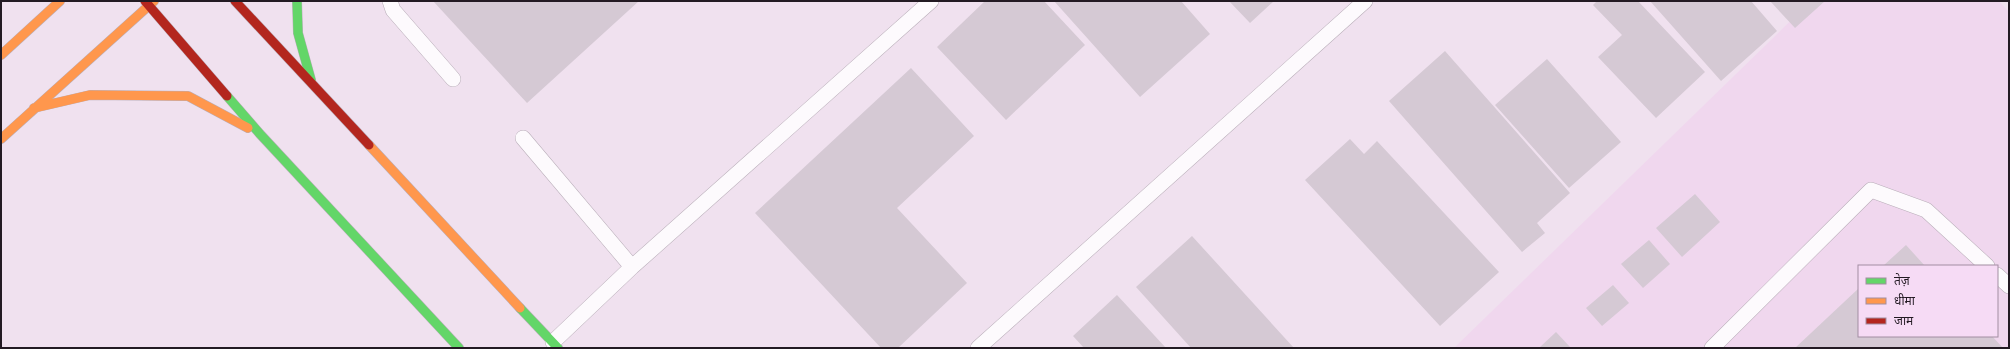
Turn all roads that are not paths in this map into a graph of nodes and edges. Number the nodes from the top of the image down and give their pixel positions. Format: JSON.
{"nodes":[{"id":1,"x":60,"y":1,"type":"edge"},
{"id":2,"x":235,"y":1,"type":"edge"},
{"id":3,"x":296,"y":1,"type":"edge"},
{"id":4,"x":390,"y":1,"type":"edge"},
{"id":5,"x":931,"y":1,"type":"edge"},
{"id":6,"x":1365,"y":1,"type":"edge"},
{"id":7,"x":150,"y":3,"type":"edge"},
{"id":8,"x":1,"y":55,"type":"edge"},
{"id":9,"x":453,"y":79,"type":"dead end"},
{"id":10,"x":312,"y":84,"type":"junction"},
{"id":11,"x":34,"y":108,"type":"junction"},
{"id":12,"x":260,"y":134,"type":"junction"},
{"id":13,"x":523,"y":138,"type":"dead end"},
{"id":14,"x":1,"y":139,"type":"edge"},
{"id":15,"x":1986,"y":265,"type":"edge"},
{"id":16,"x":632,"y":267,"type":"junction"},
{"id":17,"x":1998,"y":276,"type":"edge"},
{"id":18,"x":2009,"y":286,"type":"edge"},
{"id":19,"x":556,"y":345,"type":"edge"},
{"id":20,"x":459,"y":348,"type":"edge"},
{"id":21,"x":978,"y":348,"type":"edge"},
{"id":22,"x":1712,"y":348,"type":"edge"}],
"edges":[{"from":1,"to":8,"type":"street"},
{"from":2,"to":10,"type":"street"},
{"from":3,"to":10,"type":"street"},
{"from":4,"to":9,"type":"lane"},
{"from":5,"to":16,"type":"lane"},
{"from":6,"to":21,"type":"lane"},
{"from":7,"to":11,"type":"street"},
{"from":7,"to":12,"type":"street"},
{"from":10,"to":19,"type":"street"},
{"from":11,"to":12,"type":"street"},
{"from":11,"to":14,"type":"street"},
{"from":12,"to":20,"type":"street"},
{"from":13,"to":16,"type":"lane"},
{"from":15,"to":22,"type":"lane"},
{"from":16,"to":19,"type":"lane"},
{"from":17,"to":18,"type":"lane"}]}
